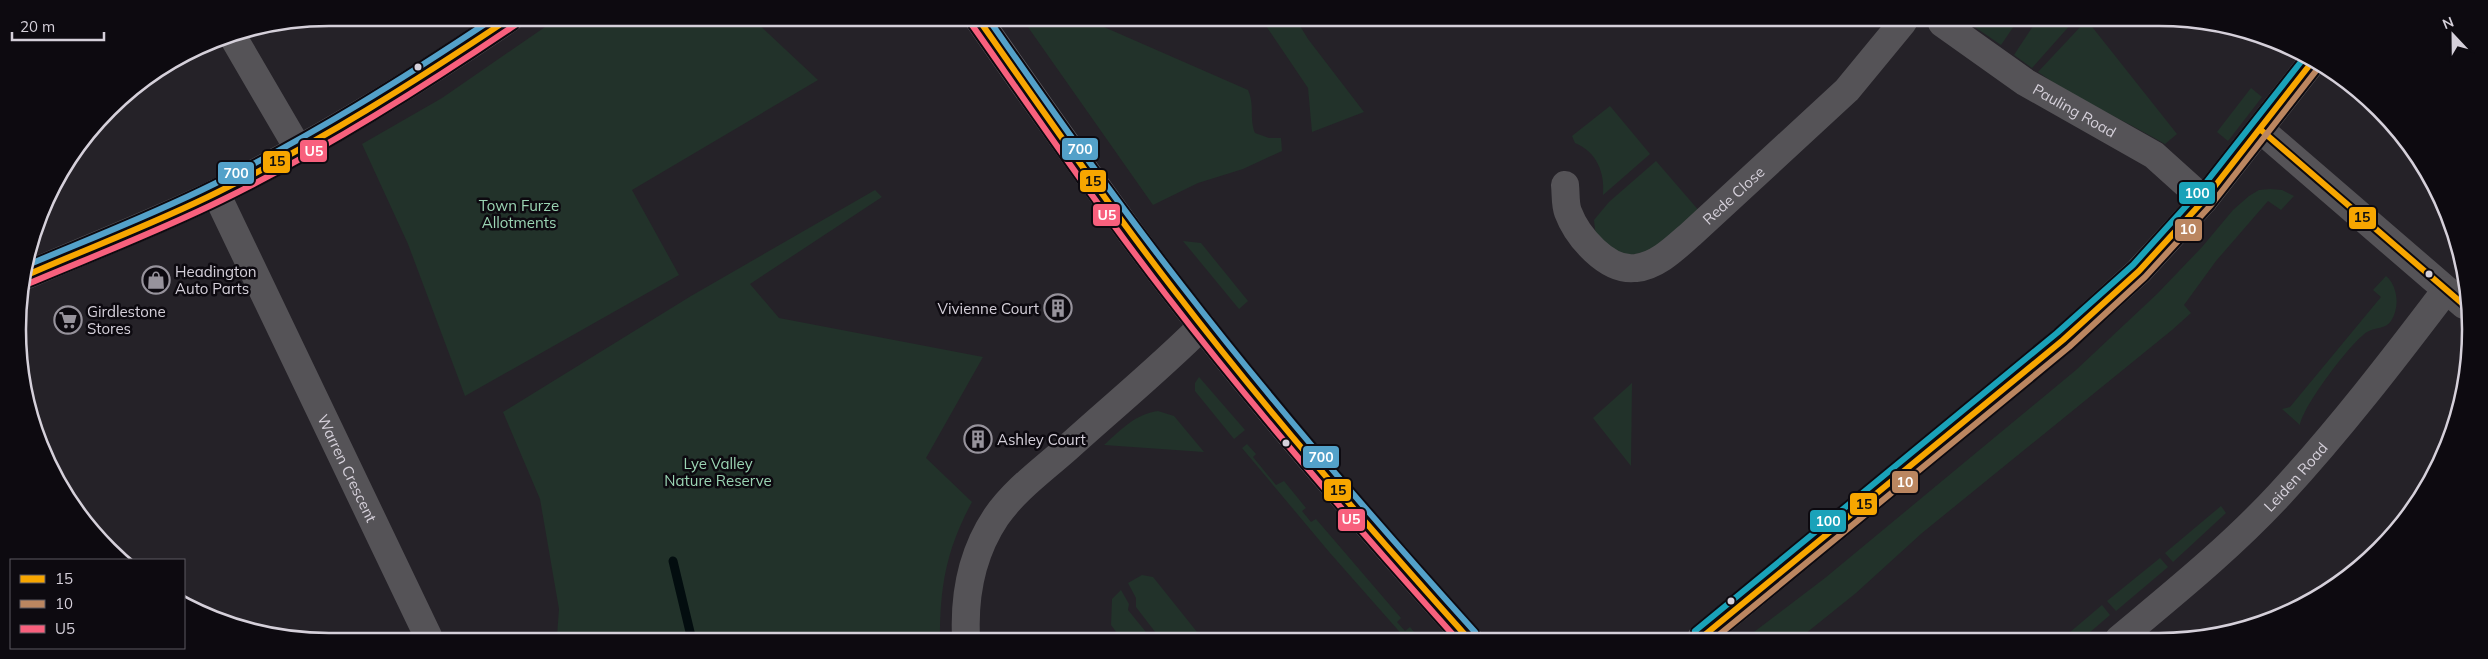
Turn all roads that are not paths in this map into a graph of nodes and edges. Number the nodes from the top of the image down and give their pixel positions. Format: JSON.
{"nodes":[{"id":1,"x":498,"y":26,"type":"edge"},
{"id":2,"x":983,"y":26,"type":"edge"},
{"id":3,"x":1900,"y":26,"type":"edge"},
{"id":4,"x":1946,"y":26,"type":"edge"},
{"id":5,"x":235,"y":41,"type":"edge"},
{"id":6,"x":2309,"y":66,"type":"edge"},
{"id":7,"x":2261,"y":130,"type":"junction"},
{"id":8,"x":299,"y":150,"type":"junction"},
{"id":9,"x":1565,"y":185,"type":"dead end"},
{"id":10,"x":216,"y":192,"type":"junction"},
{"id":11,"x":2204,"y":200,"type":"junction"},
{"id":12,"x":32,"y":272,"type":"edge"},
{"id":13,"x":2455,"y":298,"type":"edge"},
{"id":14,"x":1202,"y":326,"type":"junction"},
{"id":15,"x":427,"y":633,"type":"edge"},
{"id":16,"x":966,"y":633,"type":"edge"},
{"id":17,"x":1464,"y":633,"type":"edge"},
{"id":18,"x":1706,"y":633,"type":"edge"},
{"id":19,"x":2126,"y":633,"type":"edge"}],
"edges":[{"from":1,"to":8,"type":"street"},
{"from":2,"to":14,"type":"main road"},
{"from":3,"to":9,"type":"street","name":"Rede Close"},
{"from":4,"to":11,"type":"street","name":"Pauling Road"},
{"from":5,"to":8,"type":"street"},
{"from":6,"to":7,"type":"street"},
{"from":7,"to":11,"type":"street"},
{"from":7,"to":13,"type":"street"},
{"from":8,"to":10,"type":"street"},
{"from":10,"to":12,"type":"street"},
{"from":10,"to":15,"type":"street","name":"Warren Crescent"},
{"from":11,"to":18,"type":"street"},
{"from":13,"to":19,"type":"street","name":"Leiden Road"},
{"from":14,"to":16,"type":"street"},
{"from":14,"to":17,"type":"main road"}]}
